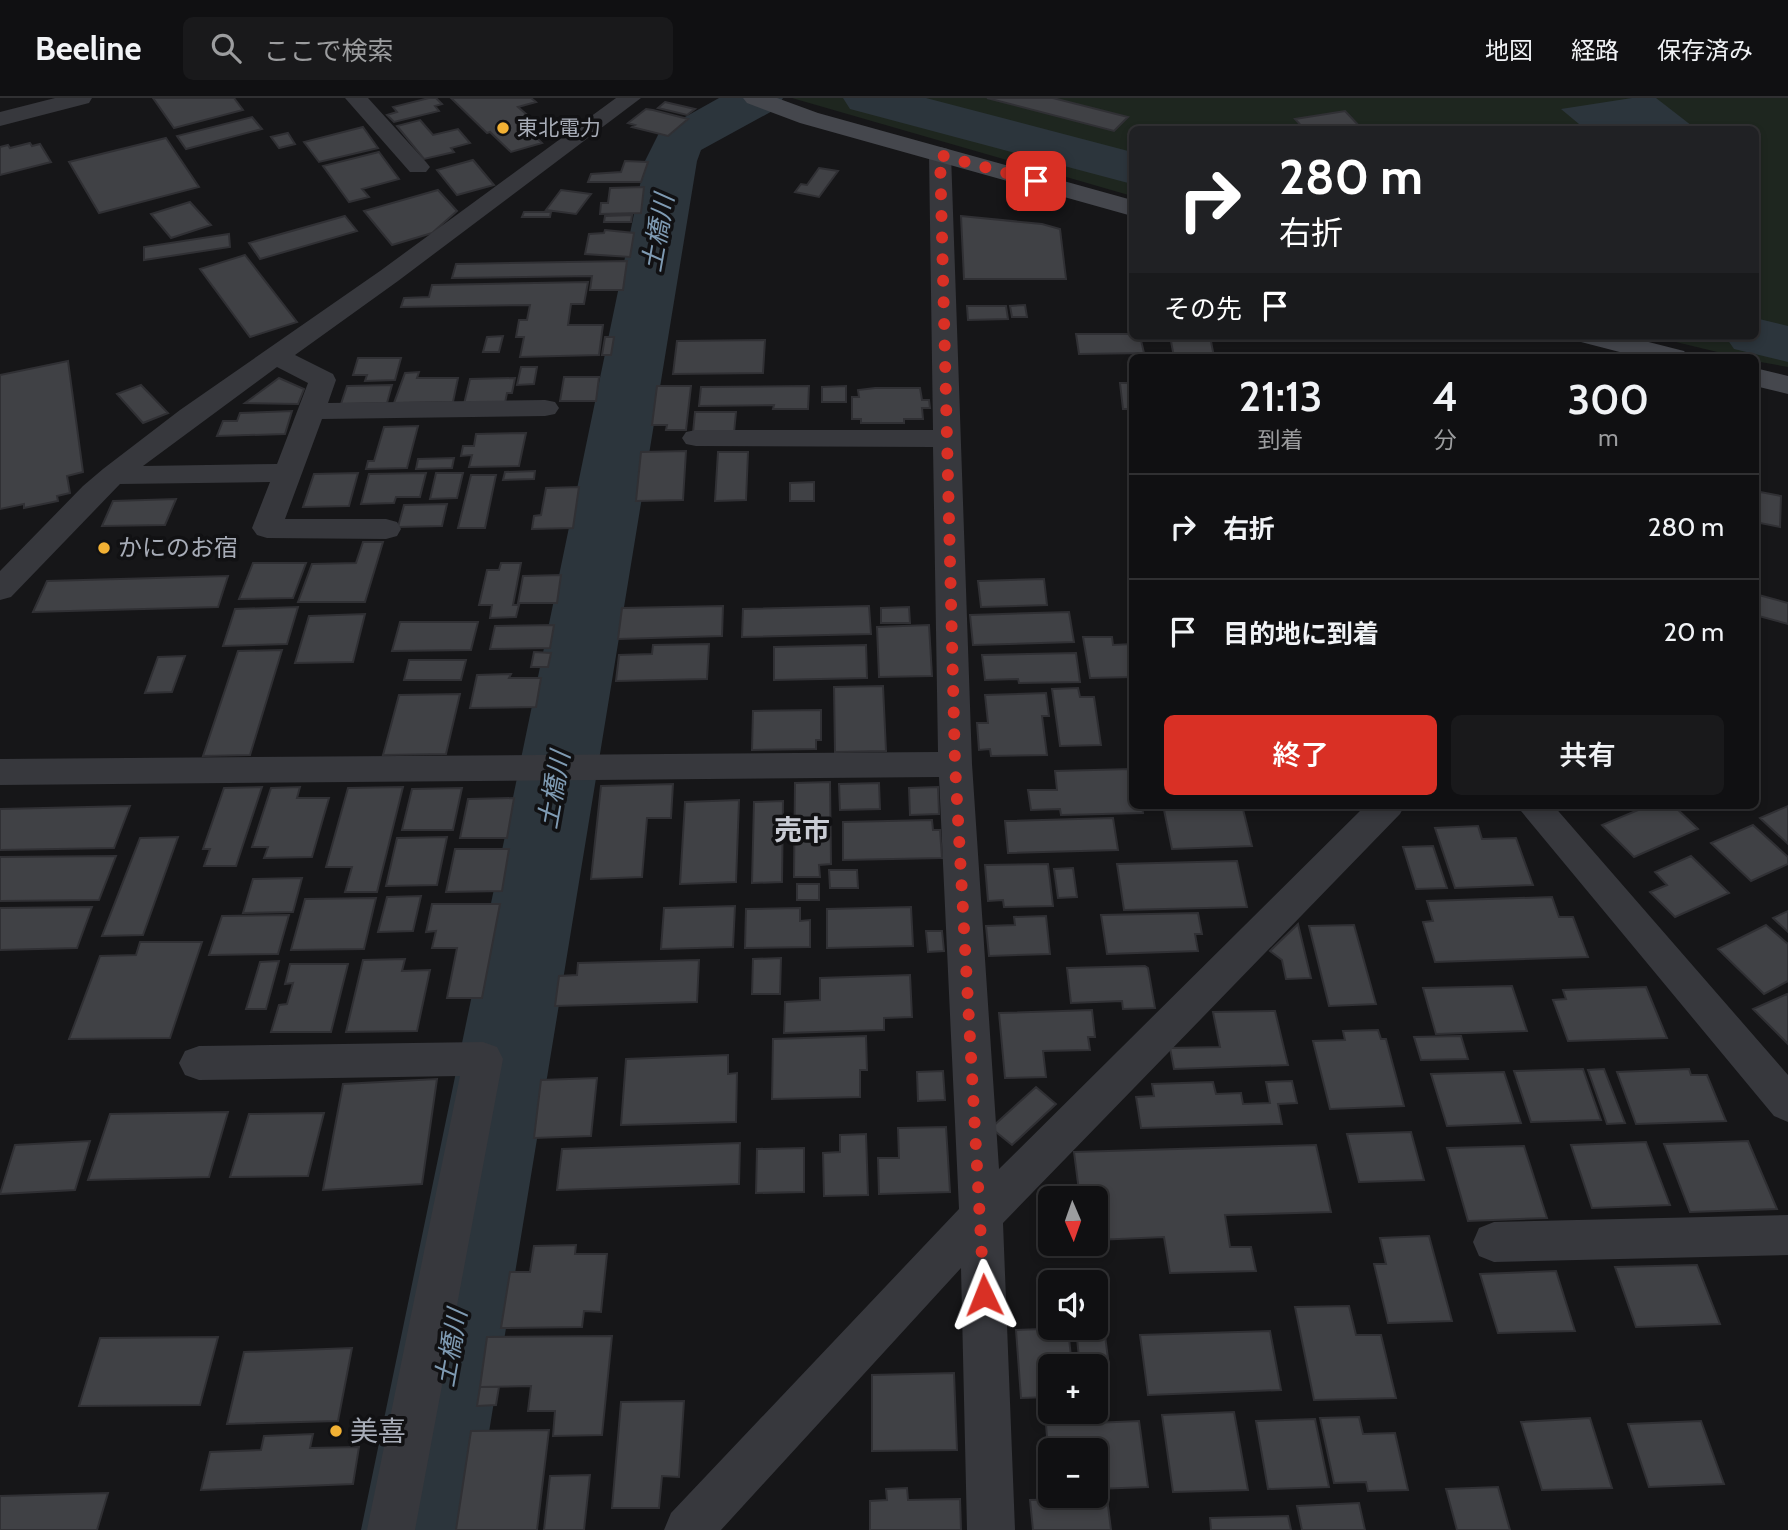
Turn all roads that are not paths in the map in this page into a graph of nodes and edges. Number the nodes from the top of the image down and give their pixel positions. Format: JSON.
{"nodes":[{"id":1,"x":81,"y":98,"type":"edge"},
{"id":2,"x":356,"y":98,"type":"edge"},
{"id":3,"x":630,"y":98,"type":"edge"},
{"id":4,"x":755,"y":98,"type":"edge"},
{"id":5,"x":0,"y":119,"type":"edge"},
{"id":6,"x":940,"y":155,"type":"junction"},
{"id":7,"x":418,"y":167,"type":"dead end"},
{"id":8,"x":1129,"y":207,"type":"edge"},
{"id":9,"x":1607,"y":340,"type":"edge"},
{"id":10,"x":1662,"y":354,"type":"edge"},
{"id":11,"x":277,"y":356,"type":"junction"},
{"id":12,"x":545,"y":408,"type":"dead end"},
{"id":13,"x":311,"y":411,"type":"junction"},
{"id":14,"x":696,"y":438,"type":"dead end"},
{"id":15,"x":947,"y":439,"type":"junction"},
{"id":16,"x":286,"y":473,"type":"junction"},
{"id":17,"x":113,"y":475,"type":"junction"},
{"id":18,"x":386,"y":528,"type":"dead end"},
{"id":19,"x":0,"y":590,"type":"edge"},
{"id":20,"x":955,"y":764,"type":"junction"},
{"id":21,"x":0,"y":772,"type":"edge"},
{"id":22,"x":1384,"y":809,"type":"edge"},
{"id":23,"x":1536,"y":809,"type":"edge"},
{"id":24,"x":199,"y":1063,"type":"dead end"},
{"id":25,"x":1788,"y":1102,"type":"edge"},
{"id":26,"x":982,"y":1216,"type":"junction"},
{"id":27,"x":1788,"y":1235,"type":"edge"},
{"id":28,"x":1494,"y":1242,"type":"dead end"},
{"id":29,"x":391,"y":1530,"type":"edge"},
{"id":30,"x":688,"y":1530,"type":"edge"},
{"id":31,"x":992,"y":1530,"type":"edge"}],
"edges":[{"from":1,"to":5,"type":"street"},
{"from":2,"to":7,"type":"street"},
{"from":3,"to":11,"type":"street"},
{"from":4,"to":6,"type":"street"},
{"from":6,"to":8,"type":"street"},
{"from":6,"to":15,"type":"street"},
{"from":9,"to":10,"type":"street"},
{"from":11,"to":13,"type":"street"},
{"from":11,"to":17,"type":"street"},
{"from":12,"to":13,"type":"street"},
{"from":13,"to":16,"type":"street"},
{"from":14,"to":15,"type":"street"},
{"from":15,"to":20,"type":"street"},
{"from":16,"to":17,"type":"street"},
{"from":16,"to":18,"type":"street"},
{"from":17,"to":19,"type":"street"},
{"from":20,"to":21,"type":"street"},
{"from":20,"to":26,"type":"street"},
{"from":22,"to":26,"type":"street"},
{"from":23,"to":25,"type":"street"},
{"from":24,"to":29,"type":"street"},
{"from":26,"to":30,"type":"street"},
{"from":26,"to":31,"type":"street"},
{"from":27,"to":28,"type":"street"}]}
